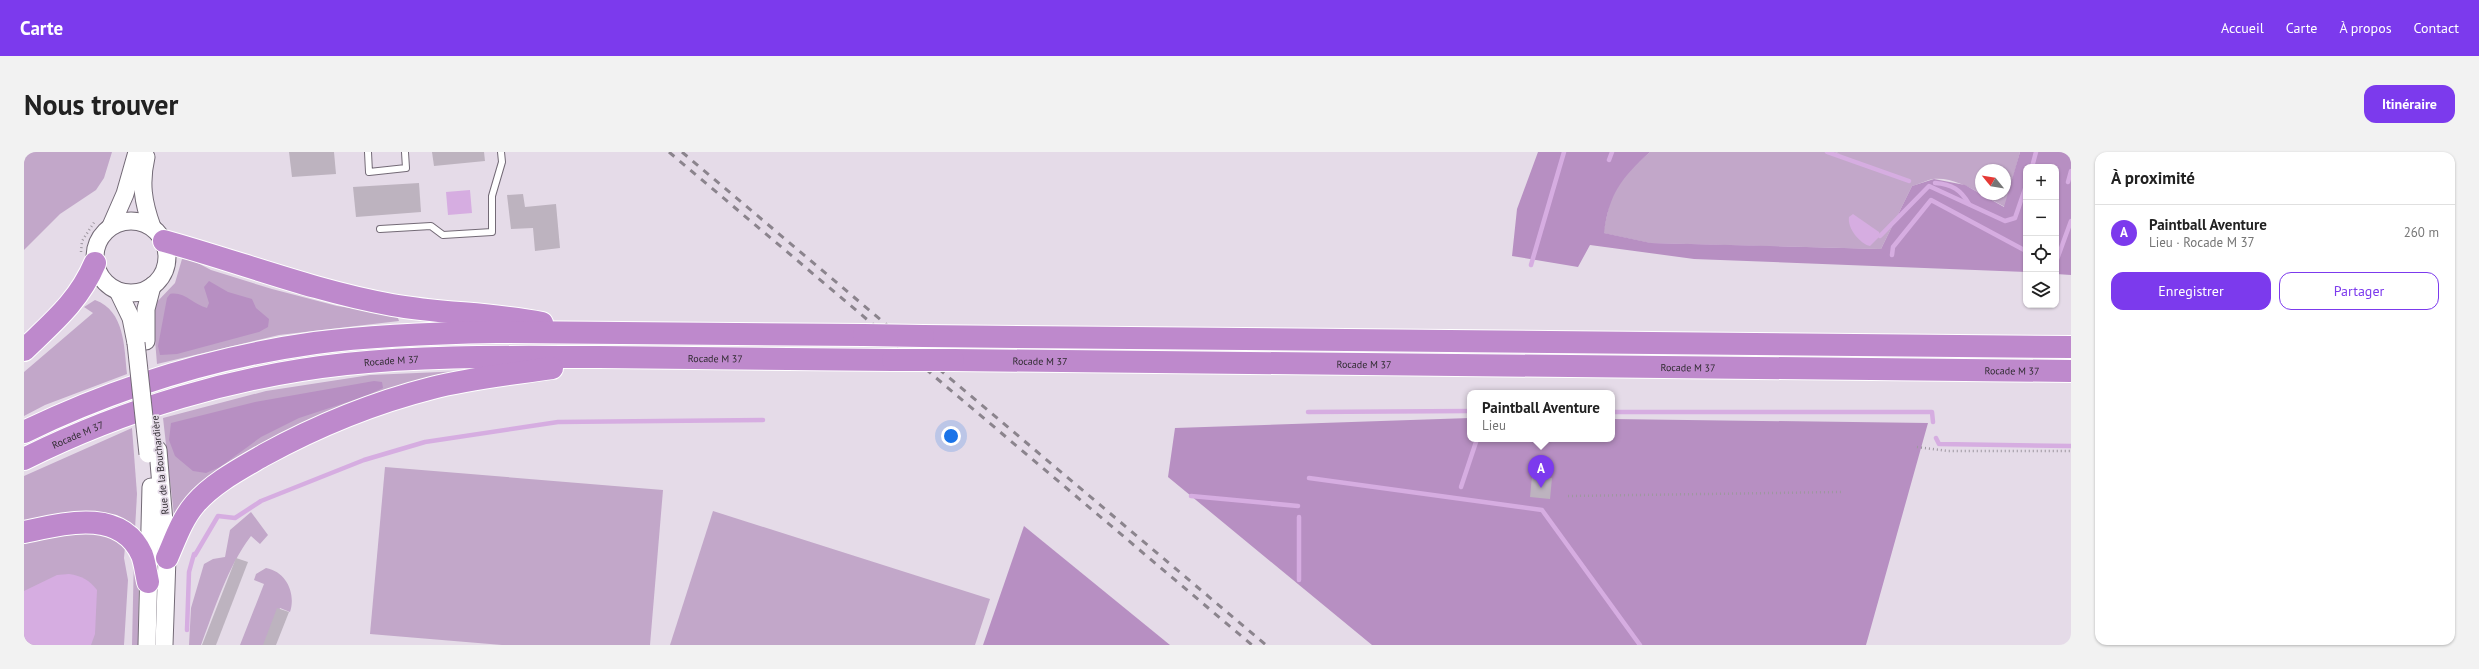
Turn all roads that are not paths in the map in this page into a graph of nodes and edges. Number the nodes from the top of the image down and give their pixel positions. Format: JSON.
{"nodes":[{"id":1,"x":137,"y":152,"type":"edge"},
{"id":2,"x":147,"y":152,"type":"edge"},
{"id":3,"x":368,"y":152,"type":"edge"},
{"id":4,"x":405,"y":152,"type":"edge"},
{"id":5,"x":501,"y":152,"type":"edge"},
{"id":6,"x":111,"y":226,"type":"junction"},
{"id":7,"x":380,"y":229,"type":"dead end"},
{"id":8,"x":158,"y":234,"type":"junction"},
{"id":9,"x":95,"y":263,"type":"junction"},
{"id":10,"x":152,"y":286,"type":"junction"},
{"id":11,"x":118,"y":291,"type":"junction"},
{"id":12,"x":592,"y":333,"type":"junction"},
{"id":13,"x":141,"y":342,"type":"junction"},
{"id":14,"x":2071,"y":347,"type":"edge"},
{"id":15,"x":24,"y":350,"type":"edge"},
{"id":16,"x":634,"y":357,"type":"junction"},
{"id":17,"x":2071,"y":371,"type":"edge"},
{"id":18,"x":24,"y":432,"type":"edge"},
{"id":19,"x":153,"y":452,"type":"junction"},
{"id":20,"x":24,"y":459,"type":"edge"},
{"id":21,"x":24,"y":532,"type":"edge"},
{"id":22,"x":167,"y":558,"type":"junction"},
{"id":23,"x":148,"y":582,"type":"junction"},
{"id":24,"x":147,"y":645,"type":"edge"},
{"id":25,"x":164,"y":645,"type":"edge"}],
"edges":[{"from":1,"to":6,"type":"street"},
{"from":2,"to":8,"type":"street"},
{"from":3,"to":4,"type":"lane"},
{"from":5,"to":7,"type":"lane"},
{"from":6,"to":8,"type":"street"},
{"from":6,"to":9,"type":"street"},
{"from":8,"to":10,"type":"street"},
{"from":8,"to":12,"type":"highway"},
{"from":9,"to":11,"type":"street"},
{"from":9,"to":15,"type":"highway"},
{"from":10,"to":11,"type":"street"},
{"from":10,"to":13,"type":"street","name":"Rue de la Bouchardière"},
{"from":11,"to":13,"type":"street","name":"Rue de la Bouchardière"},
{"from":12,"to":14,"type":"highway","bridge":true},
{"from":12,"to":18,"type":"highway"},
{"from":13,"to":19,"type":"street","name":"Rue de la Bouchardière"},
{"from":16,"to":17,"type":"highway","name":"Rocade M 37","bridge":true},
{"from":16,"to":20,"type":"highway","name":"Rocade M 37"},
{"from":16,"to":22,"type":"highway"},
{"from":19,"to":22,"type":"street","name":"Rue de la Bouchardière"},
{"from":19,"to":23,"type":"street","name":"Rue de la Bouchardière"},
{"from":21,"to":23,"type":"highway"},
{"from":22,"to":25,"type":"street","name":"Rue de la Bouchardière"},
{"from":23,"to":24,"type":"street","name":"Rue de la Bouchardière"}]}
